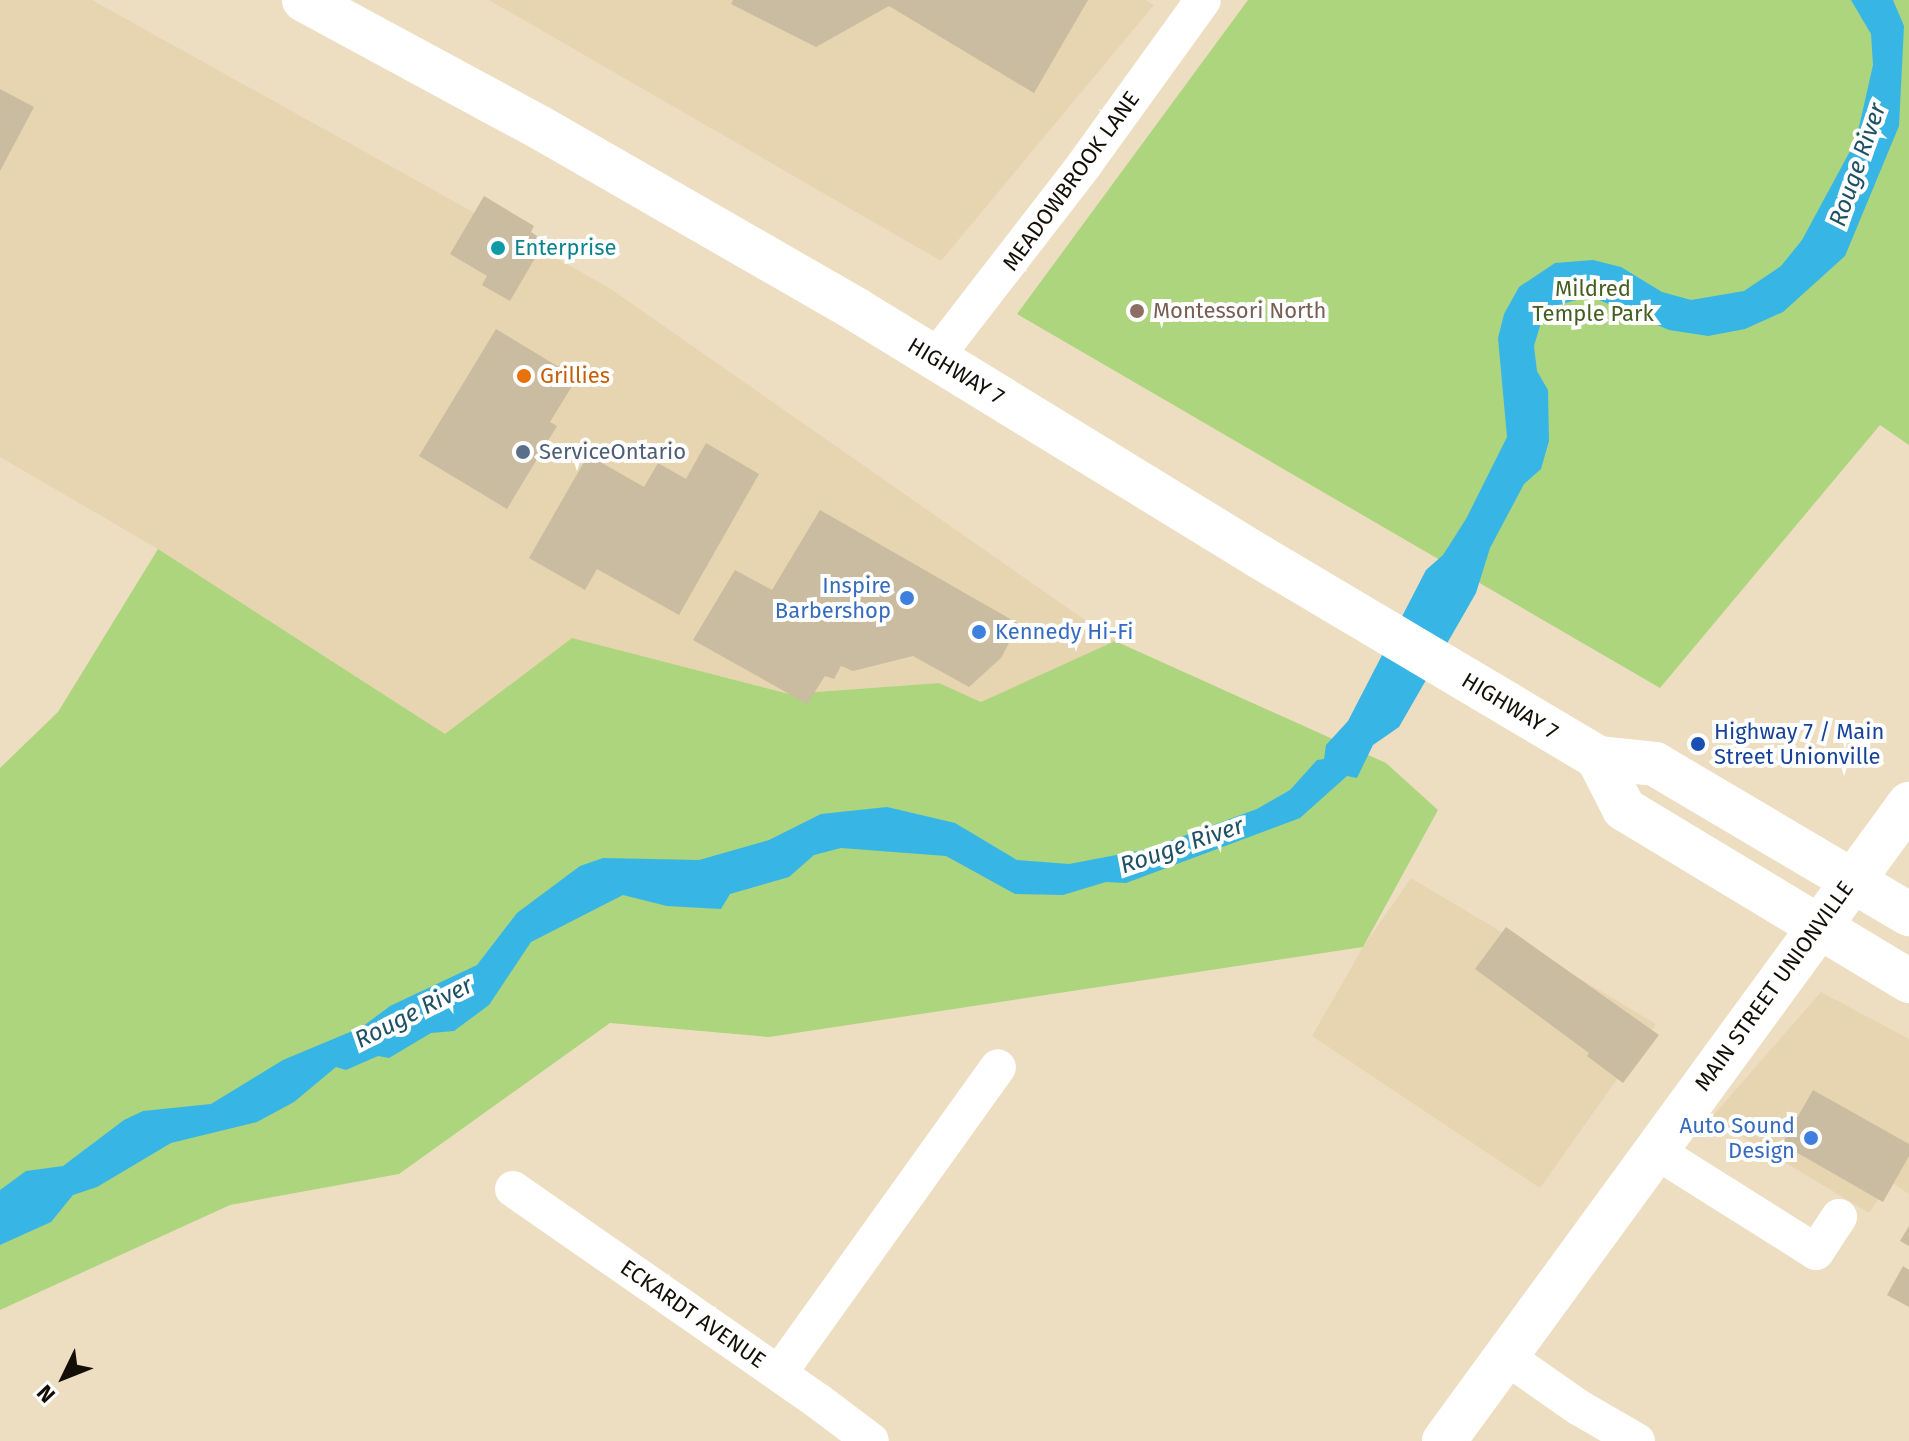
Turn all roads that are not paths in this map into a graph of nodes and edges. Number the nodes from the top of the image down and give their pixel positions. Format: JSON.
{"nodes":[{"id":1,"x":304,"y":0,"type":"edge"},
{"id":2,"x":1203,"y":0,"type":"edge"},
{"id":3,"x":935,"y":358,"type":"junction"},
{"id":4,"x":1598,"y":758,"type":"junction"},
{"id":5,"x":1909,"y":804,"type":"edge"},
{"id":6,"x":1850,"y":880,"type":"junction"},
{"id":7,"x":1909,"y":914,"type":"edge"},
{"id":8,"x":1818,"y":925,"type":"junction"},
{"id":9,"x":1909,"y":981,"type":"edge"},
{"id":10,"x":998,"y":1067,"type":"dead end"},
{"id":11,"x":1654,"y":1150,"type":"junction"},
{"id":12,"x":513,"y":1189,"type":"dead end"},
{"id":13,"x":1839,"y":1217,"type":"dead end"},
{"id":14,"x":1505,"y":1356,"type":"junction"},
{"id":15,"x":779,"y":1373,"type":"junction"},
{"id":16,"x":871,"y":1441,"type":"edge"},
{"id":17,"x":1444,"y":1441,"type":"edge"},
{"id":18,"x":1637,"y":1441,"type":"edge"}],
"edges":[{"from":1,"to":3,"type":"main road","name":"HIGHWAY 7"},
{"from":2,"to":3,"type":"street","name":"MEADOWBROOK LANE"},
{"from":3,"to":4,"type":"main road","name":"HIGHWAY 7"},
{"from":4,"to":6,"type":"main road","name":"HIGHWAY 7"},
{"from":4,"to":8,"type":"main road"},
{"from":5,"to":6,"type":"main road","name":"MAIN STREET UNIONVILLE"},
{"from":6,"to":7,"type":"main road","name":"HIGHWAY 7"},
{"from":6,"to":8,"type":"main road","name":"MAIN STREET UNIONVILLE"},
{"from":8,"to":9,"type":"main road"},
{"from":8,"to":11,"type":"main road","name":"MAIN STREET UNIONVILLE"},
{"from":10,"to":15,"type":"street"},
{"from":11,"to":13,"type":"street"},
{"from":11,"to":14,"type":"main road","name":"MAIN STREET UNIONVILLE"},
{"from":12,"to":15,"type":"street","name":"ECKARDT AVENUE"},
{"from":14,"to":17,"type":"main road","name":"MAIN STREET UNIONVILLE"},
{"from":14,"to":18,"type":"street"},
{"from":15,"to":16,"type":"street","name":"ECKARDT AVENUE"}]}
